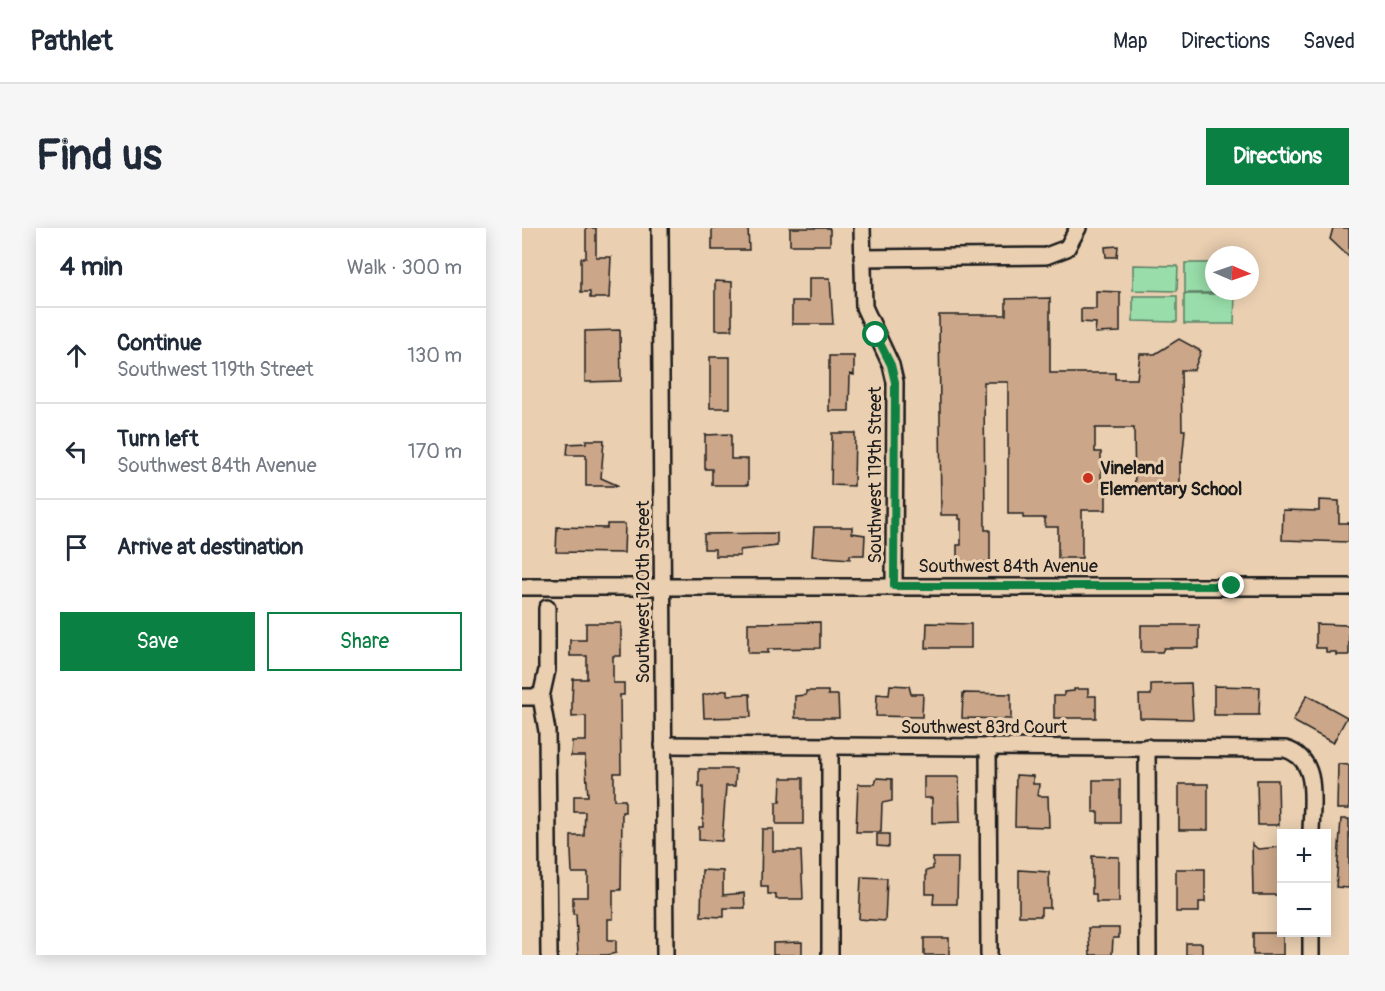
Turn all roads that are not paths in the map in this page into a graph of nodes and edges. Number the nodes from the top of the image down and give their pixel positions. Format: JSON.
{"nodes":[{"id":1,"x":660,"y":228,"type":"edge"},
{"id":2,"x":862,"y":228,"type":"edge"},
{"id":3,"x":1078,"y":228,"type":"edge"},
{"id":4,"x":862,"y":258,"type":"junction"},
{"id":5,"x":522,"y":586,"type":"edge"},
{"id":6,"x":894,"y":586,"type":"junction"},
{"id":7,"x":1349,"y":586,"type":"edge"},
{"id":8,"x":663,"y":587,"type":"junction"},
{"id":9,"x":547,"y":608,"type":"dead end"},
{"id":10,"x":522,"y":697,"type":"edge"},
{"id":11,"x":541,"y":697,"type":"junction"},
{"id":12,"x":830,"y":745,"type":"junction"},
{"id":13,"x":663,"y":746,"type":"junction"},
{"id":14,"x":988,"y":746,"type":"junction"},
{"id":15,"x":1147,"y":747,"type":"junction"},
{"id":16,"x":1311,"y":829,"type":"edge"},
{"id":17,"x":1311,"y":937,"type":"edge"},
{"id":18,"x":549,"y":955,"type":"edge"},
{"id":19,"x":665,"y":955,"type":"edge"},
{"id":20,"x":830,"y":955,"type":"edge"},
{"id":21,"x":989,"y":955,"type":"edge"},
{"id":22,"x":1148,"y":955,"type":"edge"},
{"id":23,"x":1311,"y":955,"type":"edge"}],
"edges":[{"from":1,"to":8,"type":"street","name":"Southwest 120th Street"},
{"from":2,"to":4,"type":"street","name":"Southwest 119th Street"},
{"from":3,"to":4,"type":"street"},
{"from":4,"to":6,"type":"street","name":"Southwest 119th Street"},
{"from":5,"to":8,"type":"street","name":"Southwest 84th Avenue"},
{"from":6,"to":7,"type":"street","name":"Southwest 84th Avenue"},
{"from":6,"to":8,"type":"street","name":"Southwest 84th Avenue"},
{"from":8,"to":13,"type":"street","name":"Southwest 120th Street"},
{"from":9,"to":11,"type":"street"},
{"from":10,"to":11,"type":"street"},
{"from":11,"to":18,"type":"street"},
{"from":12,"to":13,"type":"street","name":"Southwest 83rd Court"},
{"from":12,"to":14,"type":"street","name":"Southwest 83rd Court"},
{"from":12,"to":20,"type":"street"},
{"from":13,"to":19,"type":"street","name":"Southwest 120th Street"},
{"from":14,"to":15,"type":"street","name":"Southwest 83rd Court"},
{"from":14,"to":21,"type":"street"},
{"from":15,"to":16,"type":"street","name":"Southwest 83rd Court"},
{"from":15,"to":22,"type":"street"},
{"from":17,"to":23,"type":"street"}]}
